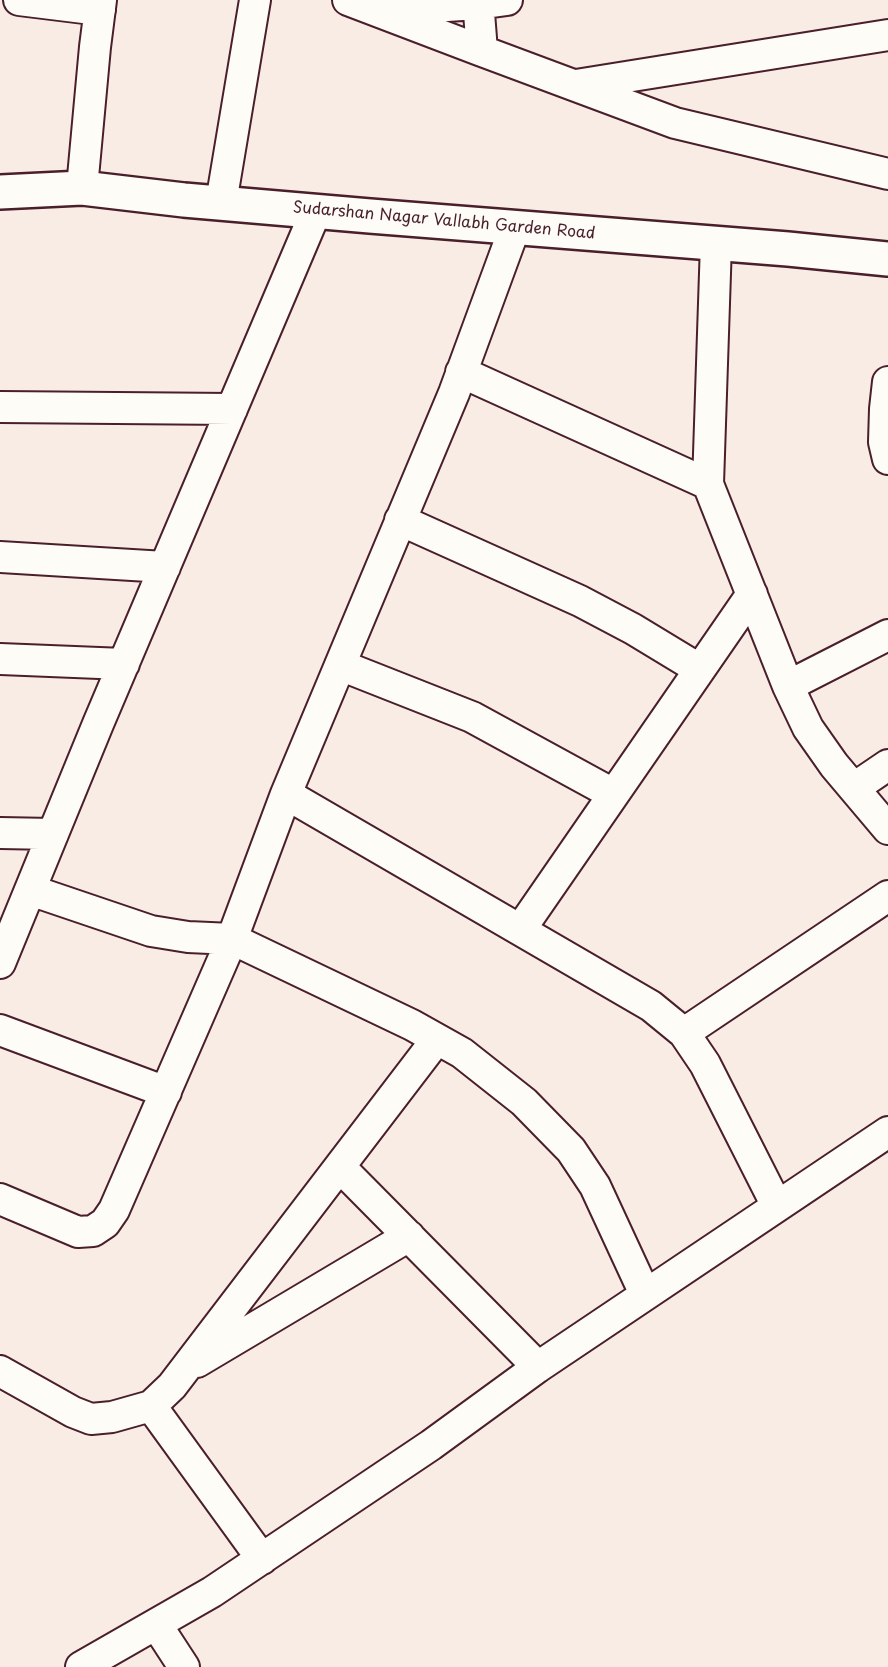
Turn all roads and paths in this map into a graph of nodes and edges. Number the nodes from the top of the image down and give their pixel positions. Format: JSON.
{"nodes":[{"id":1,"x":19,"y":0,"type":"edge"},
{"id":2,"x":255,"y":0,"type":"edge"},
{"id":3,"x":507,"y":0,"type":"edge"},
{"id":4,"x":478,"y":2,"type":"edge"},
{"id":5,"x":101,"y":5,"type":"edge"},
{"id":6,"x":361,"y":5,"type":"edge"},
{"id":7,"x":888,"y":35,"type":"edge"},
{"id":8,"x":482,"y":51,"type":"junction"},
{"id":9,"x":573,"y":86,"type":"junction"},
{"id":10,"x":888,"y":174,"type":"edge"},
{"id":11,"x":82,"y":188,"type":"junction"},
{"id":12,"x":0,"y":192,"type":"edge"},
{"id":13,"x":221,"y":203,"type":"junction"},
{"id":14,"x":316,"y":211,"type":"junction"},
{"id":15,"x":515,"y":227,"type":"junction"},
{"id":16,"x":716,"y":243,"type":"junction"},
{"id":17,"x":888,"y":259,"type":"edge"},
{"id":18,"x":461,"y":372,"type":"junction"},
{"id":19,"x":888,"y":382,"type":"edge"},
{"id":20,"x":0,"y":407,"type":"edge"},
{"id":21,"x":232,"y":409,"type":"junction"},
{"id":22,"x":887,"y":447,"type":"edge"},
{"id":23,"x":708,"y":484,"type":"junction"},
{"id":24,"x":400,"y":520,"type":"junction"},
{"id":25,"x":0,"y":557,"type":"edge"},
{"id":26,"x":165,"y":567,"type":"junction"},
{"id":27,"x":752,"y":594,"type":"junction"},
{"id":28,"x":888,"y":635,"type":"edge"},
{"id":29,"x":0,"y":660,"type":"edge"},
{"id":30,"x":123,"y":664,"type":"junction"},
{"id":31,"x":340,"y":665,"type":"junction"},
{"id":32,"x":699,"y":669,"type":"junction"},
{"id":33,"x":788,"y":686,"type":"junction"},
{"id":34,"x":888,"y":765,"type":"edge"},
{"id":35,"x":854,"y":788,"type":"junction"},
{"id":36,"x":286,"y":794,"type":"junction"},
{"id":37,"x":613,"y":794,"type":"junction"},
{"id":38,"x":888,"y":829,"type":"edge"},
{"id":39,"x":0,"y":834,"type":"edge"},
{"id":40,"x":53,"y":834,"type":"junction"},
{"id":41,"x":30,"y":890,"type":"junction"},
{"id":42,"x":888,"y":896,"type":"edge"},
{"id":43,"x":520,"y":930,"type":"junction"},
{"id":44,"x":232,"y":939,"type":"junction"},
{"id":45,"x":0,"y":963,"type":"edge"},
{"id":46,"x":0,"y":1030,"type":"edge"},
{"id":47,"x":684,"y":1033,"type":"junction"},
{"id":48,"x":437,"y":1039,"type":"junction"},
{"id":49,"x":166,"y":1092,"type":"junction"},
{"id":50,"x":888,"y":1132,"type":"edge"},
{"id":51,"x":339,"y":1167,"type":"junction"},
{"id":52,"x":0,"y":1199,"type":"edge"},
{"id":53,"x":777,"y":1206,"type":"junction"},
{"id":54,"x":409,"y":1236,"type":"junction"},
{"id":55,"x":645,"y":1294,"type":"junction"},
{"id":56,"x":538,"y":1367,"type":"junction"},
{"id":57,"x":184,"y":1370,"type":"junction"},
{"id":58,"x":0,"y":1371,"type":"edge"},
{"id":59,"x":151,"y":1406,"type":"junction"},
{"id":60,"x":262,"y":1558,"type":"junction"},
{"id":61,"x":156,"y":1624,"type":"junction"},
{"id":62,"x":81,"y":1667,"type":"edge"},
{"id":63,"x":184,"y":1667,"type":"edge"}],
"edges":[{"from":1,"to":5,"type":"street"},
{"from":2,"to":13,"type":"street"},
{"from":3,"to":4,"type":"street"},
{"from":4,"to":6,"type":"street"},
{"from":4,"to":8,"type":"street"},
{"from":5,"to":11,"type":"street"},
{"from":6,"to":8,"type":"street"},
{"from":7,"to":9,"type":"street"},
{"from":8,"to":9,"type":"street"},
{"from":9,"to":10,"type":"street"},
{"from":11,"to":12,"type":"street","name":"Sudarshan Nagar Vallabh Garden Road"},
{"from":11,"to":13,"type":"street","name":"Sudarshan Nagar Vallabh Garden Road"},
{"from":13,"to":14,"type":"street","name":"Sudarshan Nagar Vallabh Garden Road"},
{"from":14,"to":15,"type":"street","name":"Sudarshan Nagar Vallabh Garden Road"},
{"from":14,"to":21,"type":"street"},
{"from":15,"to":16,"type":"street","name":"Sudarshan Nagar Vallabh Garden Road"},
{"from":15,"to":18,"type":"street"},
{"from":16,"to":17,"type":"street","name":"Sudarshan Nagar Vallabh Garden Road"},
{"from":16,"to":23,"type":"street"},
{"from":18,"to":23,"type":"street"},
{"from":18,"to":24,"type":"street"},
{"from":19,"to":22,"type":"street"},
{"from":20,"to":21,"type":"street"},
{"from":21,"to":26,"type":"street"},
{"from":23,"to":27,"type":"street"},
{"from":24,"to":31,"type":"street"},
{"from":24,"to":32,"type":"street"},
{"from":25,"to":26,"type":"street"},
{"from":26,"to":30,"type":"street"},
{"from":27,"to":32,"type":"street"},
{"from":27,"to":33,"type":"street"},
{"from":28,"to":33,"type":"street"},
{"from":29,"to":30,"type":"street"},
{"from":30,"to":40,"type":"street"},
{"from":31,"to":36,"type":"street"},
{"from":31,"to":37,"type":"street"},
{"from":32,"to":37,"type":"street"},
{"from":33,"to":35,"type":"street"},
{"from":34,"to":35,"type":"street"},
{"from":35,"to":38,"type":"street"},
{"from":36,"to":43,"type":"street"},
{"from":36,"to":44,"type":"street"},
{"from":37,"to":43,"type":"street"},
{"from":39,"to":40,"type":"street"},
{"from":40,"to":41,"type":"street"},
{"from":41,"to":44,"type":"street"},
{"from":41,"to":45,"type":"street"},
{"from":42,"to":47,"type":"street"},
{"from":43,"to":47,"type":"street"},
{"from":44,"to":48,"type":"street"},
{"from":44,"to":49,"type":"street"},
{"from":46,"to":49,"type":"street"},
{"from":47,"to":53,"type":"street"},
{"from":48,"to":51,"type":"street"},
{"from":48,"to":55,"type":"street"},
{"from":49,"to":52,"type":"street"},
{"from":50,"to":53,"type":"street"},
{"from":51,"to":54,"type":"street"},
{"from":51,"to":57,"type":"street"},
{"from":53,"to":55,"type":"street"},
{"from":54,"to":56,"type":"street"},
{"from":54,"to":57,"type":"street"},
{"from":55,"to":56,"type":"street"},
{"from":56,"to":60,"type":"street"},
{"from":57,"to":59,"type":"street"},
{"from":58,"to":59,"type":"street"},
{"from":59,"to":60,"type":"street"},
{"from":60,"to":61,"type":"street"},
{"from":61,"to":62,"type":"street"},
{"from":61,"to":63,"type":"street"}]}
